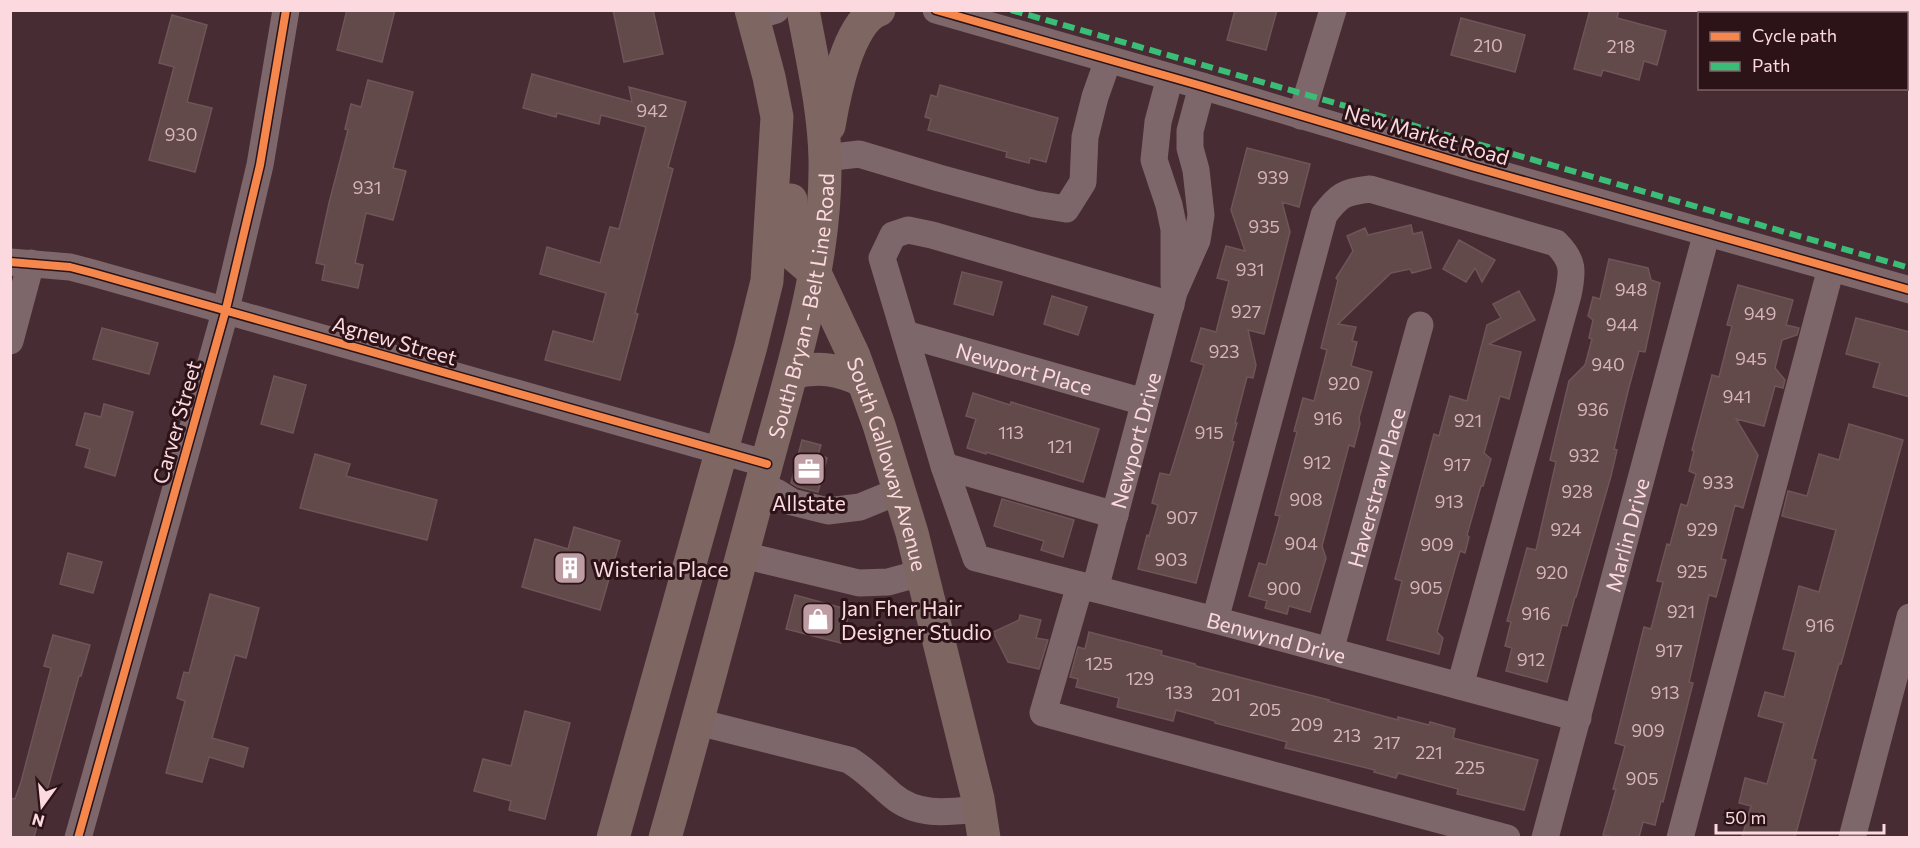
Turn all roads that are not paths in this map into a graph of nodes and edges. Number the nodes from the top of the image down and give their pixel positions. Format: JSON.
{"nodes":[{"id":1,"x":286,"y":10,"type":"edge"},
{"id":2,"x":803,"y":10,"type":"edge"},
{"id":3,"x":879,"y":10,"type":"edge"},
{"id":4,"x":936,"y":10,"type":"edge"},
{"id":5,"x":1333,"y":10,"type":"edge"},
{"id":6,"x":760,"y":13,"type":"edge"},
{"id":7,"x":991,"y":19,"type":"edge"},
{"id":8,"x":1108,"y":60,"type":"junction"},
{"id":9,"x":1170,"y":76,"type":"junction"},
{"id":10,"x":1202,"y":86,"type":"junction"},
{"id":11,"x":1301,"y":116,"type":"junction"},
{"id":12,"x":777,"y":117,"type":"junction"},
{"id":13,"x":825,"y":158,"type":"junction"},
{"id":14,"x":1707,"y":232,"type":"junction"},
{"id":15,"x":21,"y":262,"type":"edge"},
{"id":16,"x":1831,"y":268,"type":"junction"},
{"id":17,"x":815,"y":273,"type":"junction"},
{"id":18,"x":1910,"y":290,"type":"edge"},
{"id":19,"x":1172,"y":298,"type":"junction"},
{"id":20,"x":226,"y":309,"type":"junction"},
{"id":21,"x":1420,"y":325,"type":"dead end"},
{"id":22,"x":905,"y":334,"type":"junction"},
{"id":23,"x":10,"y":341,"type":"edge"},
{"id":24,"x":792,"y":373,"type":"junction"},
{"id":25,"x":863,"y":381,"type":"junction"},
{"id":26,"x":1144,"y":402,"type":"junction"},
{"id":27,"x":722,"y":451,"type":"junction"},
{"id":28,"x":944,"y":466,"type":"junction"},
{"id":29,"x":764,"y":476,"type":"junction"},
{"id":30,"x":899,"y":491,"type":"junction"},
{"id":31,"x":1115,"y":515,"type":"junction"},
{"id":32,"x":743,"y":555,"type":"junction"},
{"id":33,"x":921,"y":573,"type":"junction"},
{"id":34,"x":1087,"y":587,"type":"junction"},
{"id":35,"x":1910,"y":617,"type":"edge"},
{"id":36,"x":1215,"y":620,"type":"junction"},
{"id":37,"x":1330,"y":651,"type":"junction"},
{"id":38,"x":1460,"y":686,"type":"junction"},
{"id":39,"x":650,"y":708,"type":"junction"},
{"id":40,"x":1578,"y":718,"type":"junction"},
{"id":41,"x":698,"y":722,"type":"junction"},
{"id":42,"x":982,"y":823,"type":"edge"},
{"id":43,"x":78,"y":837,"type":"edge"},
{"id":44,"x":613,"y":837,"type":"edge"},
{"id":45,"x":665,"y":837,"type":"edge"},
{"id":46,"x":1507,"y":837,"type":"edge"},
{"id":47,"x":1545,"y":837,"type":"edge"},
{"id":48,"x":1680,"y":837,"type":"edge"},
{"id":49,"x":1852,"y":837,"type":"edge"}],
"edges":[{"from":1,"to":20,"type":"street","name":"Carver Street"},
{"from":2,"to":13,"type":"main road","name":"South Bryan - Belt Line Road"},
{"from":3,"to":13,"type":"main road"},
{"from":4,"to":7,"type":"street","name":"New Market Road"},
{"from":5,"to":11,"type":"street"},
{"from":6,"to":12,"type":"main road","name":"South Bryan - Belt Line Road"},
{"from":7,"to":8,"type":"street","name":"New Market Road"},
{"from":8,"to":9,"type":"street","name":"New Market Road"},
{"from":8,"to":13,"type":"street"},
{"from":9,"to":10,"type":"street","name":"New Market Road"},
{"from":9,"to":19,"type":"street","name":"Newport Drive"},
{"from":10,"to":11,"type":"street","name":"New Market Road"},
{"from":10,"to":19,"type":"street","name":"Newport Drive"},
{"from":11,"to":14,"type":"street","name":"New Market Road"},
{"from":12,"to":17,"type":"main road"},
{"from":12,"to":27,"type":"main road","name":"South Bryan - Belt Line Road"},
{"from":13,"to":17,"type":"main road","name":"South Bryan - Belt Line Road"},
{"from":14,"to":16,"type":"street","name":"New Market Road"},
{"from":14,"to":40,"type":"street","name":"Marlin Drive"},
{"from":15,"to":20,"type":"street","name":"Agnew Street"},
{"from":15,"to":23,"type":"street"},
{"from":16,"to":18,"type":"street","name":"New Market Road"},
{"from":16,"to":48,"type":"street"},
{"from":17,"to":24,"type":"main road","name":"South Bryan - Belt Line Road"},
{"from":17,"to":25,"type":"main road","name":"South Galloway Avenue"},
{"from":19,"to":22,"type":"street"},
{"from":19,"to":26,"type":"street","name":"Newport Drive"},
{"from":20,"to":27,"type":"street","name":"Agnew Street"},
{"from":20,"to":43,"type":"street","name":"Carver Street"},
{"from":21,"to":37,"type":"street","name":"Haverstraw Place"},
{"from":22,"to":26,"type":"street","name":"Newport Place"},
{"from":22,"to":28,"type":"street"},
{"from":24,"to":25,"type":"main road"},
{"from":24,"to":29,"type":"main road","name":"South Bryan - Belt Line Road"},
{"from":25,"to":30,"type":"main road","name":"South Galloway Avenue"},
{"from":26,"to":31,"type":"street","name":"Newport Drive"},
{"from":27,"to":29,"type":"street","name":"Agnew Street"},
{"from":27,"to":39,"type":"main road","name":"South Bryan - Belt Line Road"},
{"from":28,"to":31,"type":"street"},
{"from":28,"to":34,"type":"street","name":"Benwynd Drive"},
{"from":29,"to":30,"type":"street"},
{"from":29,"to":32,"type":"main road","name":"South Bryan - Belt Line Road"},
{"from":30,"to":33,"type":"main road","name":"South Galloway Avenue"},
{"from":31,"to":34,"type":"street","name":"Newport Drive"},
{"from":32,"to":33,"type":"street"},
{"from":32,"to":41,"type":"main road","name":"South Bryan - Belt Line Road"},
{"from":33,"to":42,"type":"main road","name":"South Galloway Avenue"},
{"from":34,"to":36,"type":"street","name":"Benwynd Drive"},
{"from":34,"to":46,"type":"street","name":"Newport Drive"},
{"from":35,"to":49,"type":"street"},
{"from":36,"to":37,"type":"street","name":"Benwynd Drive"},
{"from":36,"to":38,"type":"street"},
{"from":37,"to":38,"type":"street","name":"Benwynd Drive"},
{"from":38,"to":40,"type":"street","name":"Benwynd Drive"},
{"from":39,"to":41,"type":"main road"},
{"from":39,"to":44,"type":"main road","name":"South Bryan - Belt Line Road"},
{"from":40,"to":47,"type":"street","name":"Marlin Drive"},
{"from":41,"to":42,"type":"street"},
{"from":41,"to":45,"type":"main road","name":"South Bryan - Belt Line Road"}]}
